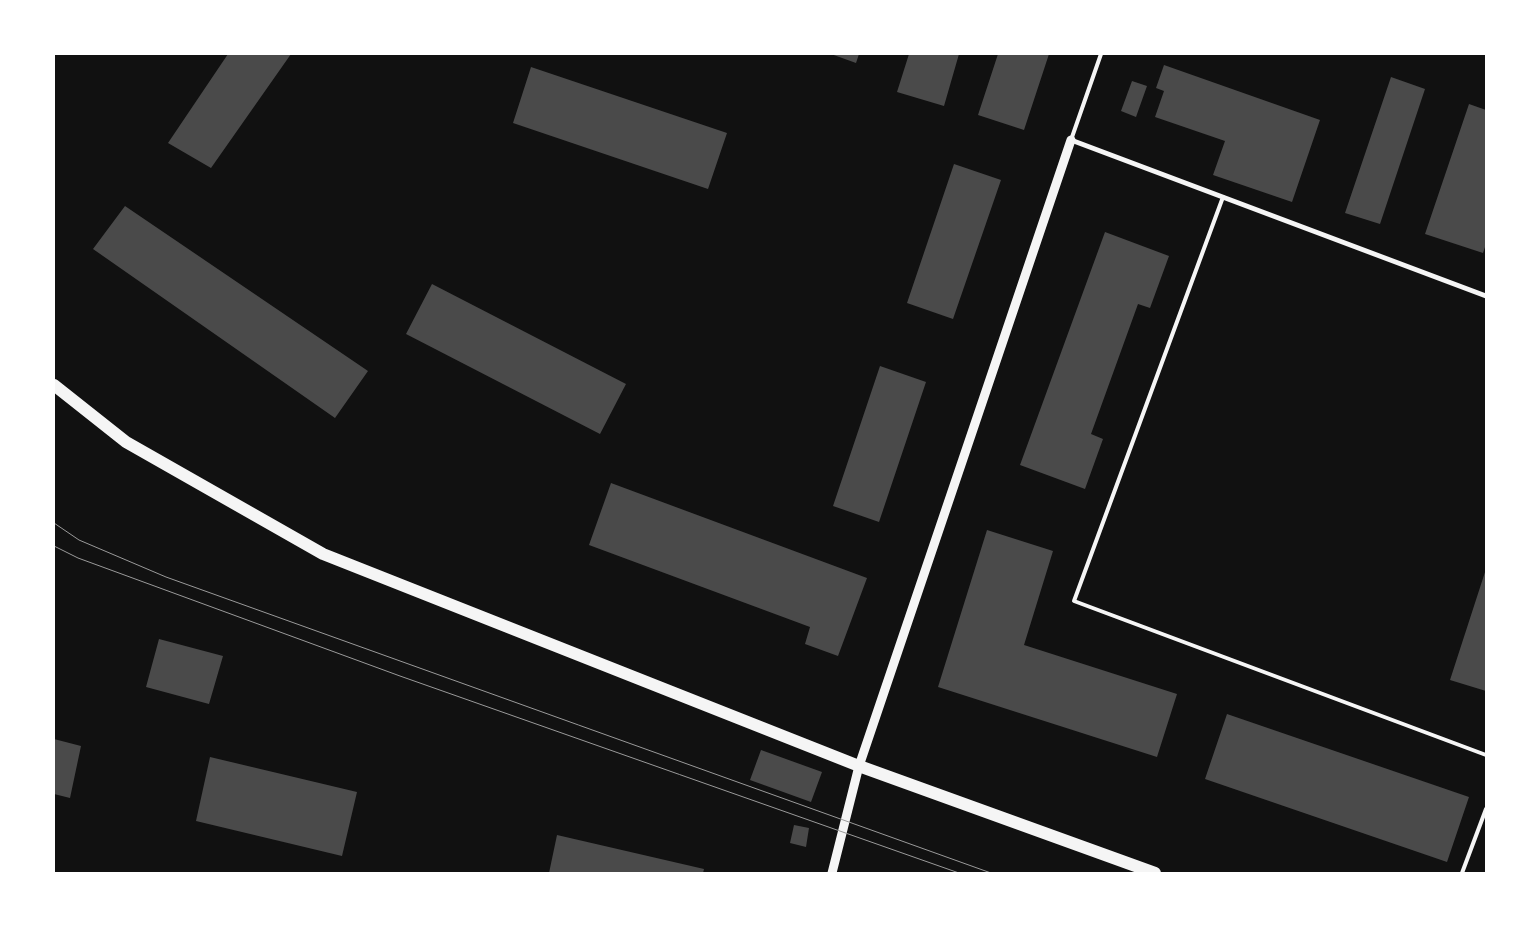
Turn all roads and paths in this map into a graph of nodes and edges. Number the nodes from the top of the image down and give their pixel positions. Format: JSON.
{"nodes":[{"id":1,"x":1102,"y":54,"type":"edge"},
{"id":2,"x":1071,"y":140,"type":"junction"},
{"id":3,"x":1223,"y":197,"type":"junction"},
{"id":4,"x":1486,"y":296,"type":"edge"},
{"id":5,"x":54,"y":385,"type":"edge"},
{"id":6,"x":1486,"y":755,"type":"edge"},
{"id":7,"x":859,"y":766,"type":"junction"},
{"id":8,"x":1486,"y":809,"type":"edge"},
{"id":9,"x":832,"y":873,"type":"edge"},
{"id":10,"x":1155,"y":873,"type":"edge"},
{"id":11,"x":1462,"y":873,"type":"edge"}],
"edges":[{"from":1,"to":2,"type":"lane"},
{"from":2,"to":3,"type":"street"},
{"from":2,"to":7,"type":"street"},
{"from":3,"to":4,"type":"street"},
{"from":3,"to":6,"type":"lane"},
{"from":5,"to":7,"type":"main road"},
{"from":7,"to":9,"type":"street"},
{"from":7,"to":10,"type":"main road"},
{"from":8,"to":11,"type":"lane"}]}
